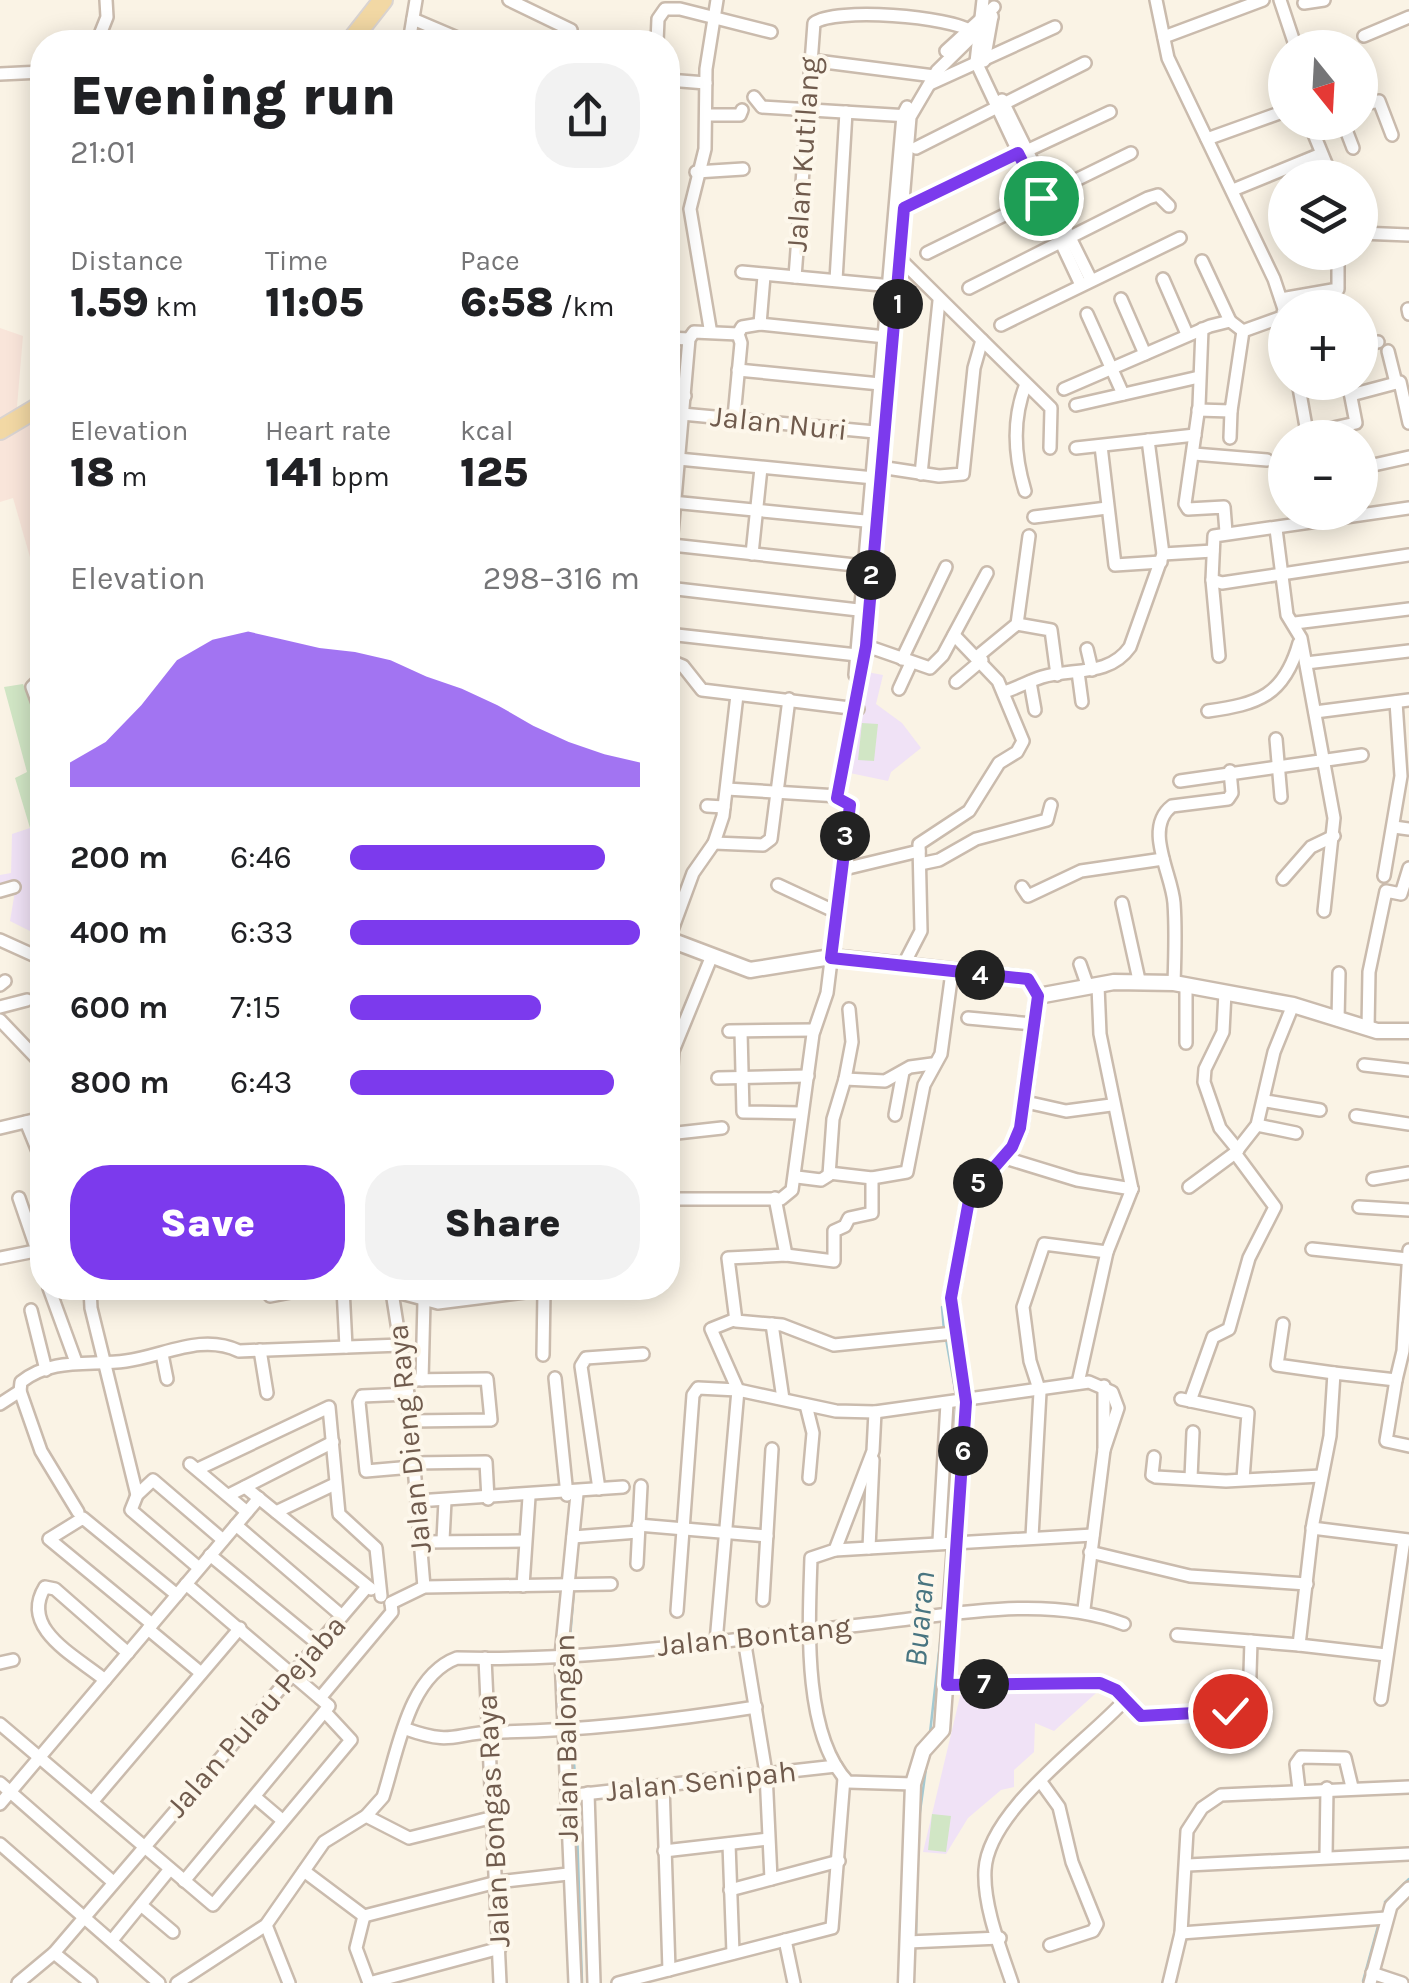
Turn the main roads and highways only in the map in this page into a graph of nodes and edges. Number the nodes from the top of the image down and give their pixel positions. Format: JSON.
{"nodes":[{"id":1,"x":383,"y":0,"type":"edge"},
{"id":2,"x":359,"y":30,"type":"edge"},
{"id":3,"x":30,"y":412,"type":"edge"},
{"id":4,"x":0,"y":430,"type":"edge"}],
"edges":[{"from":1,"to":2,"type":"main road"},
{"from":3,"to":4,"type":"main road"}]}
